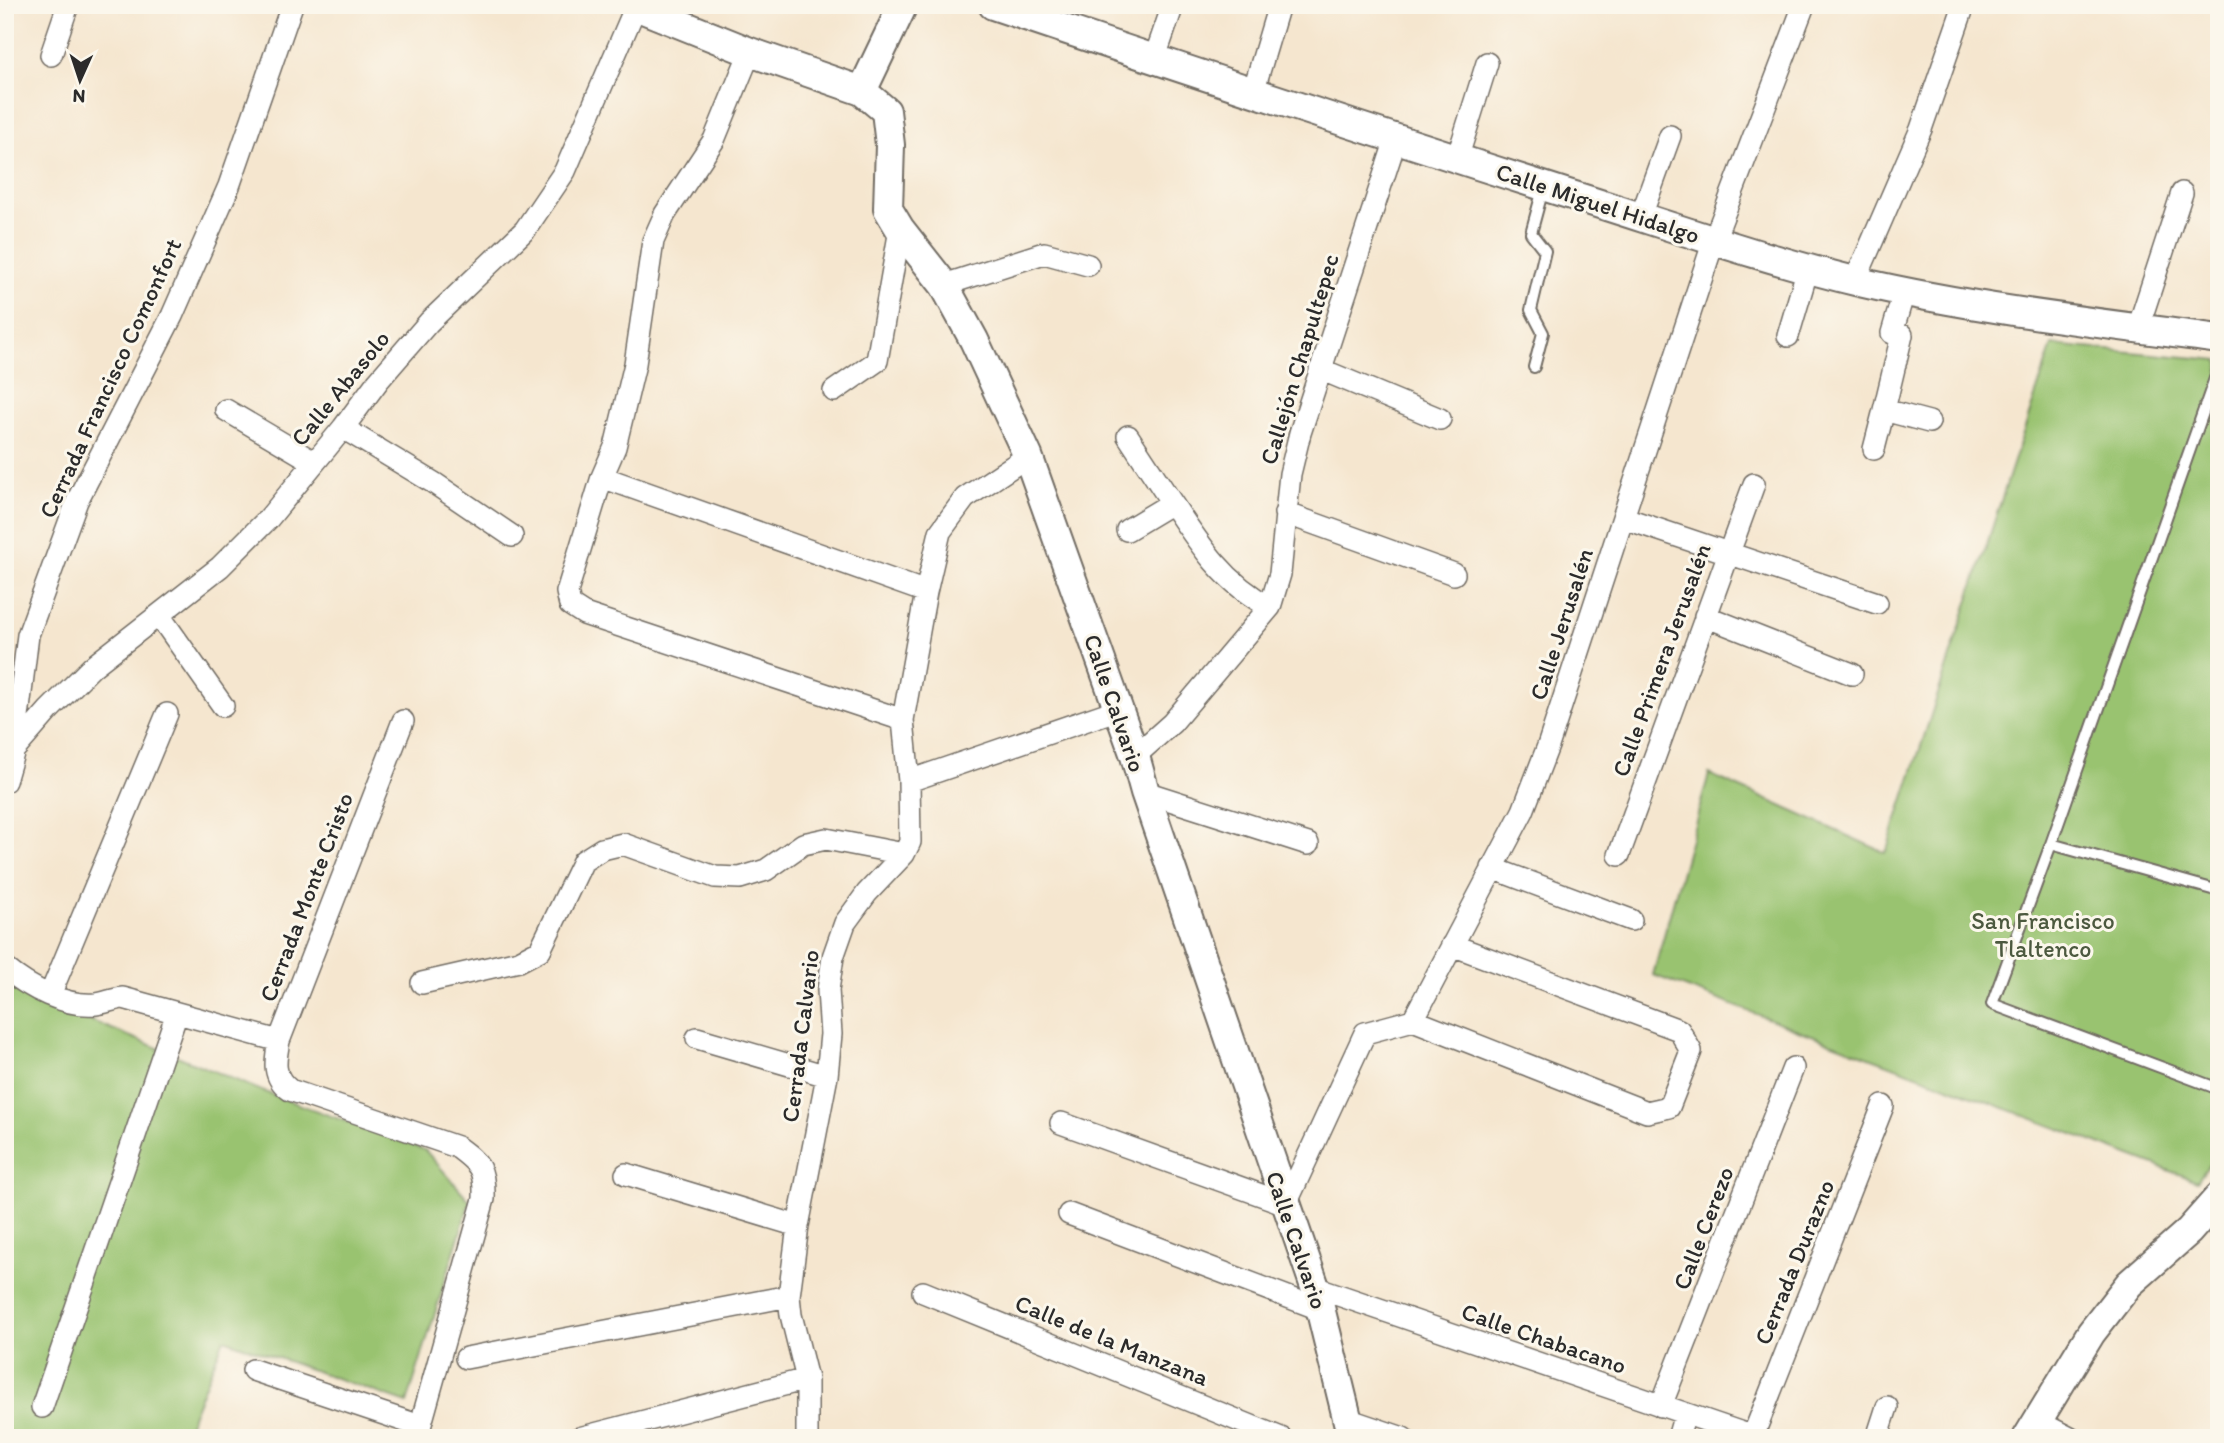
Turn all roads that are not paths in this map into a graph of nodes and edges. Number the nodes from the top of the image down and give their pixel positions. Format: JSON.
{"nodes":[{"id":1,"x":68,"y":5,"type":"edge"},
{"id":2,"x":292,"y":5,"type":"edge"},
{"id":3,"x":903,"y":5,"type":"edge"},
{"id":4,"x":993,"y":5,"type":"edge"},
{"id":5,"x":1173,"y":5,"type":"edge"},
{"id":6,"x":1279,"y":5,"type":"edge"},
{"id":7,"x":1804,"y":5,"type":"edge"},
{"id":8,"x":1964,"y":5,"type":"edge"},
{"id":9,"x":635,"y":6,"type":"edge"},
{"id":10,"x":750,"y":52,"type":"junction"},
{"id":11,"x":51,"y":55,"type":"dead end"},
{"id":12,"x":1154,"y":60,"type":"junction"},
{"id":13,"x":1487,"y":63,"type":"dead end"},
{"id":14,"x":862,"y":91,"type":"junction"},
{"id":15,"x":1253,"y":92,"type":"junction"},
{"id":16,"x":1670,"y":136,"type":"dead end"},
{"id":17,"x":1396,"y":139,"type":"junction"},
{"id":18,"x":1457,"y":159,"type":"junction"},
{"id":19,"x":1544,"y":186,"type":"junction"},
{"id":20,"x":2182,"y":193,"type":"dead end"},
{"id":21,"x":1640,"y":216,"type":"junction"},
{"id":22,"x":900,"y":229,"type":"junction"},
{"id":23,"x":1714,"y":240,"type":"junction"},
{"id":24,"x":1088,"y":265,"type":"dead end"},
{"id":25,"x":1808,"y":268,"type":"junction"},
{"id":26,"x":1854,"y":281,"type":"junction"},
{"id":27,"x":944,"y":285,"type":"junction"},
{"id":28,"x":1904,"y":292,"type":"junction"},
{"id":29,"x":2138,"y":328,"type":"junction"},
{"id":30,"x":1788,"y":336,"type":"dead end"},
{"id":31,"x":2219,"y":338,"type":"edge"},
{"id":32,"x":1534,"y":367,"type":"dead end"},
{"id":33,"x":2219,"y":367,"type":"edge"},
{"id":34,"x":1320,"y":369,"type":"junction"},
{"id":35,"x":834,"y":391,"type":"dead end"},
{"id":36,"x":226,"y":410,"type":"dead end"},
{"id":37,"x":1884,"y":410,"type":"junction"},
{"id":38,"x":1440,"y":419,"type":"dead end"},
{"id":39,"x":1929,"y":422,"type":"dead end"},
{"id":40,"x":343,"y":428,"type":"junction"},
{"id":41,"x":1128,"y":436,"type":"dead end"},
{"id":42,"x":1874,"y":449,"type":"dead end"},
{"id":43,"x":1028,"y":456,"type":"junction"},
{"id":44,"x":314,"y":462,"type":"junction"},
{"id":45,"x":602,"y":477,"type":"junction"},
{"id":46,"x":1754,"y":484,"type":"dead end"},
{"id":47,"x":1172,"y":503,"type":"junction"},
{"id":48,"x":1285,"y":513,"type":"junction"},
{"id":49,"x":1624,"y":517,"type":"junction"},
{"id":50,"x":1127,"y":530,"type":"dead end"},
{"id":51,"x":512,"y":536,"type":"dead end"},
{"id":52,"x":1728,"y":552,"type":"junction"},
{"id":53,"x":1454,"y":574,"type":"dead end"},
{"id":54,"x":926,"y":592,"type":"junction"},
{"id":55,"x":1877,"y":603,"type":"dead end"},
{"id":56,"x":1270,"y":607,"type":"junction"},
{"id":57,"x":159,"y":615,"type":"junction"},
{"id":58,"x":1705,"y":616,"type":"junction"},
{"id":59,"x":1852,"y":674,"type":"dead end"},
{"id":60,"x":223,"y":706,"type":"dead end"},
{"id":61,"x":1119,"y":709,"type":"junction"},
{"id":62,"x":167,"y":714,"type":"dead end"},
{"id":63,"x":903,"y":720,"type":"junction"},
{"id":64,"x":403,"y":721,"type":"dead end"},
{"id":65,"x":14,"y":750,"type":"junction"},
{"id":66,"x":1135,"y":756,"type":"junction"},
{"id":67,"x":5,"y":780,"type":"edge"},
{"id":68,"x":909,"y":781,"type":"junction"},
{"id":69,"x":1145,"y":792,"type":"junction"},
{"id":70,"x":1308,"y":844,"type":"dead end"},
{"id":71,"x":2051,"y":844,"type":"junction"},
{"id":72,"x":904,"y":854,"type":"junction"},
{"id":73,"x":1619,"y":855,"type":"dead end"},
{"id":74,"x":1492,"y":868,"type":"junction"},
{"id":75,"x":2219,"y":891,"type":"edge"},
{"id":76,"x":1631,"y":920,"type":"dead end"},
{"id":77,"x":1452,"y":945,"type":"junction"},
{"id":78,"x":5,"y":968,"type":"edge"},
{"id":79,"x":422,"y":982,"type":"dead end"},
{"id":80,"x":50,"y":995,"type":"junction"},
{"id":81,"x":177,"y":1013,"type":"junction"},
{"id":82,"x":1413,"y":1020,"type":"junction"},
{"id":83,"x":697,"y":1038,"type":"dead end"},
{"id":84,"x":279,"y":1041,"type":"junction"},
{"id":85,"x":1793,"y":1068,"type":"dead end"},
{"id":86,"x":827,"y":1076,"type":"junction"},
{"id":87,"x":2219,"y":1089,"type":"edge"},
{"id":88,"x":1883,"y":1106,"type":"dead end"},
{"id":89,"x":1061,"y":1123,"type":"dead end"},
{"id":90,"x":626,"y":1174,"type":"dead end"},
{"id":91,"x":2219,"y":1197,"type":"edge"},
{"id":92,"x":1286,"y":1204,"type":"junction"},
{"id":93,"x":1069,"y":1214,"type":"dead end"},
{"id":94,"x":798,"y":1226,"type":"junction"},
{"id":95,"x":923,"y":1292,"type":"dead end"},
{"id":96,"x":789,"y":1296,"type":"junction"},
{"id":97,"x":1318,"y":1299,"type":"junction"},
{"id":98,"x":466,"y":1358,"type":"dead end"},
{"id":99,"x":253,"y":1370,"type":"dead end"},
{"id":100,"x":807,"y":1379,"type":"junction"},
{"id":101,"x":1661,"y":1406,"type":"junction"},
{"id":102,"x":42,"y":1407,"type":"dead end"},
{"id":103,"x":1887,"y":1407,"type":"dead end"},
{"id":104,"x":1685,"y":1415,"type":"junction"},
{"id":105,"x":1350,"y":1428,"type":"edge"},
{"id":106,"x":2032,"y":1429,"type":"edge"},
{"id":107,"x":419,"y":1432,"type":"edge"},
{"id":108,"x":1755,"y":1437,"type":"edge"},
{"id":109,"x":579,"y":1438,"type":"edge"},
{"id":110,"x":807,"y":1438,"type":"edge"},
{"id":111,"x":1281,"y":1438,"type":"edge"},
{"id":112,"x":1403,"y":1438,"type":"edge"},
{"id":113,"x":1678,"y":1438,"type":"edge"},
{"id":114,"x":1877,"y":1438,"type":"edge"},
{"id":115,"x":2070,"y":1438,"type":"edge"}],
"edges":[{"from":1,"to":11,"type":"street"},
{"from":2,"to":65,"type":"street","name":"Cerrada Francisco Comonfort"},
{"from":3,"to":14,"type":"street"},
{"from":4,"to":12,"type":"street","name":"Calle Miguel Hidalgo"},
{"from":5,"to":12,"type":"street"},
{"from":6,"to":15,"type":"street"},
{"from":7,"to":23,"type":"street","name":"Calle Jerusalén"},
{"from":8,"to":26,"type":"street"},
{"from":9,"to":10,"type":"street"},
{"from":9,"to":40,"type":"street","name":"Calle Abasolo"},
{"from":10,"to":14,"type":"street"},
{"from":10,"to":45,"type":"street"},
{"from":12,"to":15,"type":"street","name":"Calle Miguel Hidalgo"},
{"from":13,"to":18,"type":"street"},
{"from":14,"to":22,"type":"street","name":"Calle Calvario"},
{"from":15,"to":17,"type":"street","name":"Calle Miguel Hidalgo"},
{"from":16,"to":21,"type":"street"},
{"from":17,"to":18,"type":"street","name":"Calle Miguel Hidalgo"},
{"from":17,"to":34,"type":"street","name":"Callejón Chapultepec"},
{"from":18,"to":19,"type":"street","name":"Calle Miguel Hidalgo"},
{"from":19,"to":21,"type":"street","name":"Calle Miguel Hidalgo"},
{"from":19,"to":32,"type":"lane"},
{"from":20,"to":29,"type":"street"},
{"from":21,"to":23,"type":"street","name":"Calle Miguel Hidalgo"},
{"from":22,"to":27,"type":"street","name":"Calle Calvario"},
{"from":22,"to":35,"type":"street"},
{"from":23,"to":25,"type":"street","name":"Calle Miguel Hidalgo"},
{"from":23,"to":49,"type":"street","name":"Calle Jerusalén"},
{"from":24,"to":27,"type":"street"},
{"from":25,"to":26,"type":"street","name":"Calle Miguel Hidalgo"},
{"from":25,"to":30,"type":"street"},
{"from":26,"to":28,"type":"street","name":"Calle Miguel Hidalgo"},
{"from":27,"to":43,"type":"street","name":"Calle Calvario"},
{"from":28,"to":29,"type":"street","name":"Calle Miguel Hidalgo"},
{"from":28,"to":37,"type":"street"},
{"from":29,"to":31,"type":"street","name":"Calle Miguel Hidalgo"},
{"from":33,"to":71,"type":"lane"},
{"from":34,"to":38,"type":"street"},
{"from":34,"to":48,"type":"street","name":"Callejón Chapultepec"},
{"from":36,"to":44,"type":"street"},
{"from":37,"to":39,"type":"street"},
{"from":37,"to":42,"type":"street"},
{"from":40,"to":44,"type":"street","name":"Calle Abasolo"},
{"from":40,"to":51,"type":"street"},
{"from":41,"to":47,"type":"street"},
{"from":43,"to":54,"type":"street"},
{"from":43,"to":61,"type":"street","name":"Calle Calvario"},
{"from":44,"to":57,"type":"street","name":"Calle Abasolo"},
{"from":45,"to":54,"type":"street"},
{"from":45,"to":63,"type":"street"},
{"from":46,"to":52,"type":"street","name":"Calle Primera Jerusalén"},
{"from":47,"to":50,"type":"street"},
{"from":47,"to":56,"type":"street"},
{"from":48,"to":53,"type":"street"},
{"from":48,"to":56,"type":"street","name":"Callejón Chapultepec"},
{"from":49,"to":52,"type":"street"},
{"from":49,"to":74,"type":"street","name":"Calle Jerusalén"},
{"from":52,"to":55,"type":"street"},
{"from":52,"to":58,"type":"street","name":"Calle Primera Jerusalén"},
{"from":54,"to":63,"type":"street"},
{"from":56,"to":66,"type":"street","name":"Callejón Chapultepec"},
{"from":57,"to":60,"type":"street"},
{"from":57,"to":65,"type":"street","name":"Calle Abasolo"},
{"from":58,"to":59,"type":"street"},
{"from":58,"to":73,"type":"street","name":"Calle Primera Jerusalén"},
{"from":61,"to":66,"type":"street","name":"Calle Calvario"},
{"from":61,"to":68,"type":"street"},
{"from":62,"to":80,"type":"street"},
{"from":63,"to":68,"type":"street"},
{"from":64,"to":84,"type":"street","name":"Cerrada Monte Cristo"},
{"from":65,"to":67,"type":"street","name":"Cerrada Francisco Comonfort"},
{"from":66,"to":69,"type":"street","name":"Calle Calvario"},
{"from":68,"to":72,"type":"street"},
{"from":69,"to":70,"type":"street"},
{"from":69,"to":92,"type":"street","name":"Calle Calvario"},
{"from":71,"to":75,"type":"lane"},
{"from":71,"to":87,"type":"lane"},
{"from":72,"to":79,"type":"street"},
{"from":72,"to":86,"type":"street","name":"Cerrada Calvario"},
{"from":74,"to":76,"type":"street"},
{"from":74,"to":77,"type":"street","name":"Calle Jerusalén"},
{"from":77,"to":82,"type":"street","name":"Calle Jerusalén"},
{"from":77,"to":82,"type":"street"},
{"from":78,"to":80,"type":"street"},
{"from":80,"to":81,"type":"street"},
{"from":81,"to":84,"type":"street"},
{"from":81,"to":102,"type":"street"},
{"from":82,"to":92,"type":"street"},
{"from":83,"to":86,"type":"street"},
{"from":84,"to":107,"type":"street","name":"Cerrada Monte Cristo"},
{"from":85,"to":101,"type":"street","name":"Calle Cerezo"},
{"from":86,"to":94,"type":"street","name":"Cerrada Calvario"},
{"from":88,"to":108,"type":"street","name":"Cerrada Durazno"},
{"from":89,"to":92,"type":"street"},
{"from":90,"to":94,"type":"street"},
{"from":91,"to":106,"type":"street"},
{"from":92,"to":97,"type":"street","name":"Calle Calvario"},
{"from":93,"to":97,"type":"street","name":"Calle Chabacano"},
{"from":94,"to":96,"type":"street","name":"Cerrada Calvario"},
{"from":95,"to":111,"type":"street","name":"Calle de la Manzana"},
{"from":96,"to":98,"type":"street"},
{"from":96,"to":100,"type":"street","name":"Cerrada Calvario"},
{"from":97,"to":101,"type":"street","name":"Calle Chabacano"},
{"from":97,"to":105,"type":"street","name":"Calle Calvario"},
{"from":99,"to":107,"type":"street"},
{"from":100,"to":109,"type":"street"},
{"from":100,"to":110,"type":"street","name":"Cerrada Calvario"},
{"from":101,"to":104,"type":"street","name":"Calle Chabacano"},
{"from":103,"to":114,"type":"street"},
{"from":104,"to":108,"type":"street","name":"Calle Chabacano"},
{"from":104,"to":113,"type":"street"},
{"from":105,"to":112,"type":"street"},
{"from":106,"to":115,"type":"street"}]}
